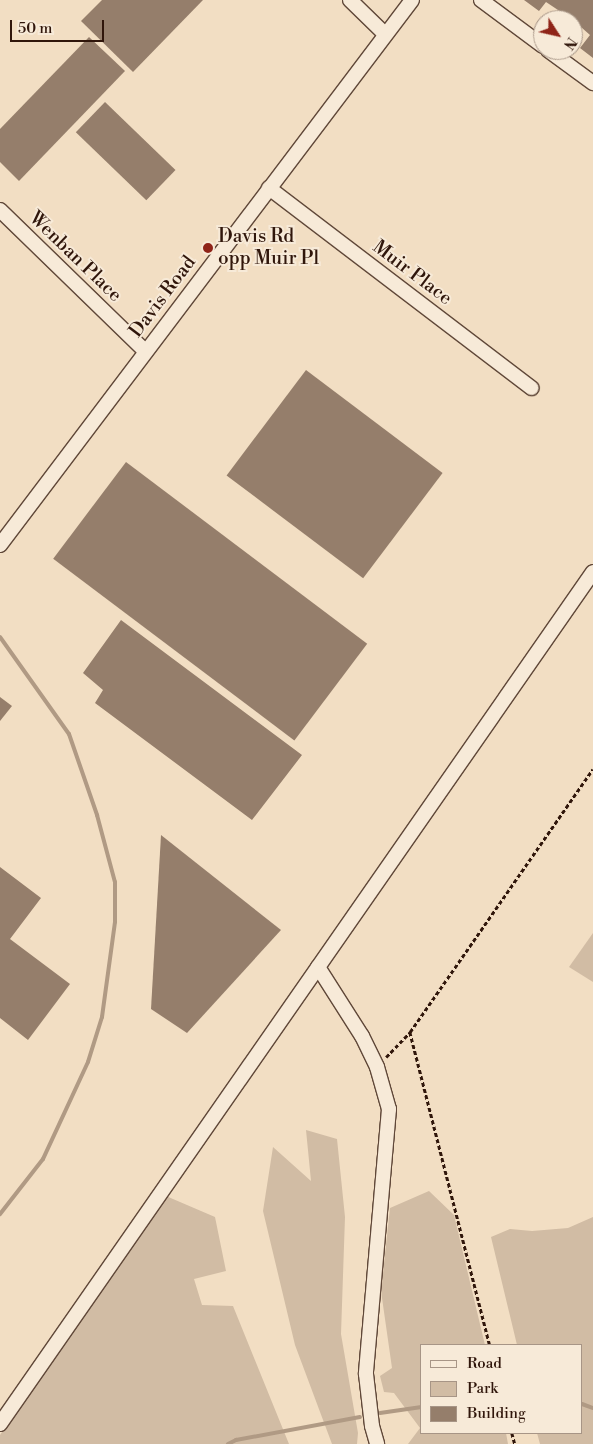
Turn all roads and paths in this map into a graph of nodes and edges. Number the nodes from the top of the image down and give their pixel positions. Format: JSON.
{"nodes":[{"id":1,"x":350,"y":0,"type":"edge"},
{"id":2,"x":412,"y":0,"type":"edge"},
{"id":3,"x":481,"y":0,"type":"edge"},
{"id":4,"x":385,"y":34,"type":"junction"},
{"id":5,"x":533,"y":39,"type":"edge"},
{"id":6,"x":562,"y":60,"type":"edge"},
{"id":7,"x":593,"y":83,"type":"edge"},
{"id":8,"x":269,"y":188,"type":"junction"},
{"id":9,"x":0,"y":210,"type":"edge"},
{"id":10,"x":145,"y":351,"type":"junction"},
{"id":11,"x":532,"y":388,"type":"dead end"},
{"id":12,"x":0,"y":545,"type":"edge"},
{"id":13,"x":593,"y":572,"type":"edge"},
{"id":14,"x":593,"y":770,"type":"edge"},
{"id":15,"x":318,"y":967,"type":"junction"},
{"id":16,"x":410,"y":1032,"type":"junction"},
{"id":17,"x":377,"y":1067,"type":"junction"},
{"id":18,"x":490,"y":1344,"type":"edge"},
{"id":19,"x":0,"y":1424,"type":"edge"},
{"id":20,"x":377,"y":1444,"type":"edge"}],
"edges":[{"from":1,"to":4,"type":"street"},
{"from":2,"to":4,"type":"street","name":"Davis Road"},
{"from":3,"to":5,"type":"street"},
{"from":4,"to":8,"type":"street","name":"Davis Road"},
{"from":6,"to":7,"type":"street"},
{"from":8,"to":10,"type":"street","name":"Davis Road"},
{"from":8,"to":11,"type":"street","name":"Muir Place"},
{"from":9,"to":10,"type":"street","name":"Wenban Place"},
{"from":10,"to":12,"type":"street","name":"Davis Road"},
{"from":13,"to":15,"type":"street"},
{"from":14,"to":16,"type":"path"},
{"from":15,"to":17,"type":"street"},
{"from":15,"to":19,"type":"street"},
{"from":16,"to":17,"type":"path"},
{"from":16,"to":18,"type":"path"},
{"from":17,"to":20,"type":"street"}]}
